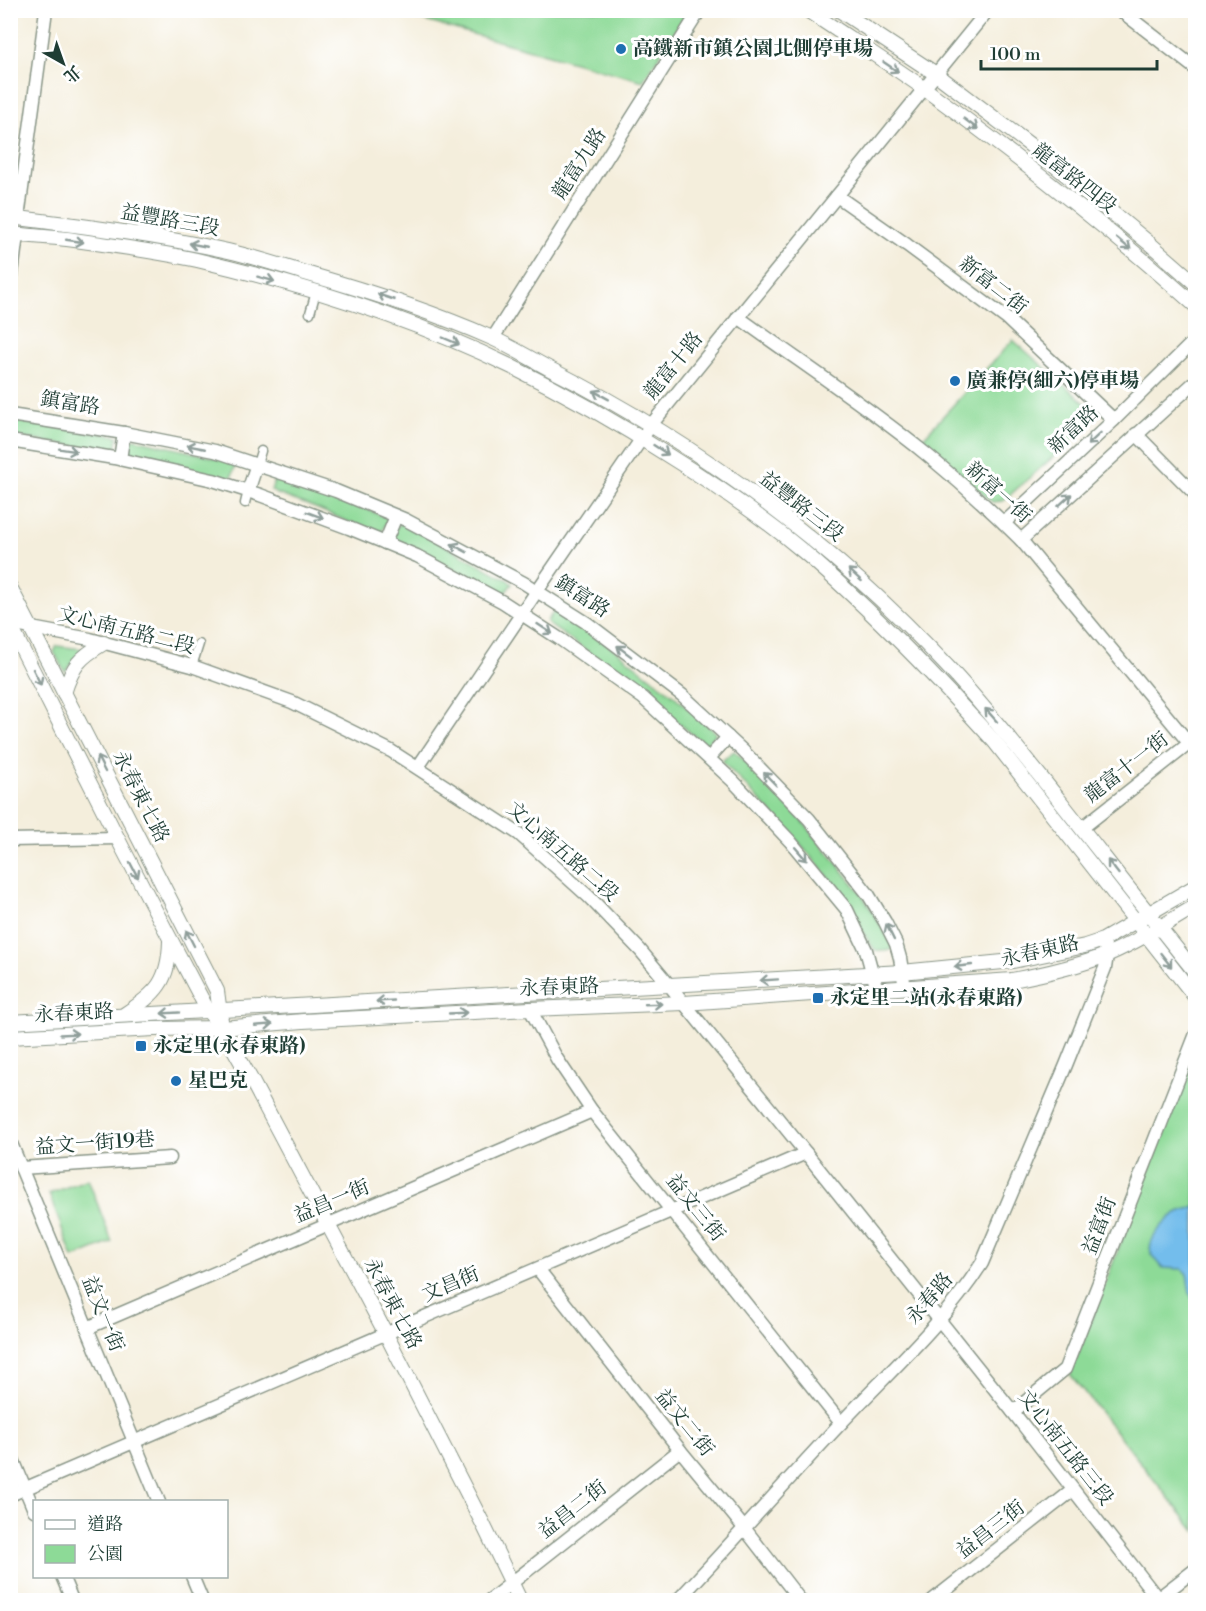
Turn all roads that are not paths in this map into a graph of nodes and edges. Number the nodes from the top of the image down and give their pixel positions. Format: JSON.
{"nodes":[{"id":1,"x":46,"y":10,"type":"edge"},
{"id":2,"x":700,"y":10,"type":"edge"},
{"id":3,"x":807,"y":10,"type":"edge"},
{"id":4,"x":839,"y":10,"type":"edge"},
{"id":5,"x":988,"y":10,"type":"edge"},
{"id":6,"x":1120,"y":10,"type":"edge"},
{"id":7,"x":1196,"y":69,"type":"edge"},
{"id":8,"x":936,"y":74,"type":"junction"},
{"id":9,"x":924,"y":89,"type":"junction"},
{"id":10,"x":837,"y":196,"type":"junction"},
{"id":11,"x":14,"y":217,"type":"edge"},
{"id":12,"x":14,"y":234,"type":"edge"},
{"id":13,"x":320,"y":277,"type":"junction"},
{"id":14,"x":1196,"y":284,"type":"edge"},
{"id":15,"x":10,"y":289,"type":"edge"},
{"id":16,"x":316,"y":292,"type":"junction"},
{"id":17,"x":1196,"y":306,"type":"edge"},
{"id":18,"x":310,"y":314,"type":"dead end"},
{"id":19,"x":738,"y":317,"type":"junction"},
{"id":20,"x":493,"y":338,"type":"junction"},
{"id":21,"x":1196,"y":339,"type":"edge"},
{"id":22,"x":1196,"y":381,"type":"edge"},
{"id":23,"x":10,"y":415,"type":"edge"},
{"id":24,"x":1114,"y":420,"type":"junction"},
{"id":25,"x":651,"y":425,"type":"junction"},
{"id":26,"x":124,"y":433,"type":"junction"},
{"id":27,"x":1136,"y":435,"type":"junction"},
{"id":28,"x":643,"y":438,"type":"junction"},
{"id":29,"x":10,"y":441,"type":"edge"},
{"id":30,"x":261,"y":452,"type":"dead end"},
{"id":31,"x":120,"y":459,"type":"junction"},
{"id":32,"x":258,"y":465,"type":"junction"},
{"id":33,"x":1196,"y":495,"type":"edge"},
{"id":34,"x":247,"y":497,"type":"junction"},
{"id":35,"x":396,"y":516,"type":"junction"},
{"id":36,"x":1004,"y":523,"type":"junction"},
{"id":37,"x":1021,"y":540,"type":"junction"},
{"id":38,"x":385,"y":543,"type":"junction"},
{"id":39,"x":10,"y":587,"type":"edge"},
{"id":40,"x":537,"y":591,"type":"junction"},
{"id":41,"x":522,"y":614,"type":"junction"},
{"id":42,"x":10,"y":625,"type":"edge"},
{"id":43,"x":31,"y":628,"type":"junction"},
{"id":44,"x":104,"y":643,"type":"junction"},
{"id":45,"x":199,"y":644,"type":"dead end"},
{"id":46,"x":192,"y":666,"type":"junction"},
{"id":47,"x":64,"y":693,"type":"junction"},
{"id":48,"x":728,"y":737,"type":"junction"},
{"id":49,"x":1192,"y":741,"type":"edge"},
{"id":50,"x":709,"y":758,"type":"junction"},
{"id":51,"x":418,"y":767,"type":"junction"},
{"id":52,"x":1082,"y":828,"type":"junction"},
{"id":53,"x":118,"y":838,"type":"junction"},
{"id":54,"x":10,"y":840,"type":"edge"},
{"id":55,"x":1196,"y":886,"type":"edge"},
{"id":56,"x":1196,"y":906,"type":"edge"},
{"id":57,"x":1149,"y":913,"type":"junction"},
{"id":58,"x":1136,"y":921,"type":"junction"},
{"id":59,"x":1158,"y":927,"type":"junction"},
{"id":60,"x":1146,"y":934,"type":"junction"},
{"id":61,"x":170,"y":939,"type":"junction"},
{"id":62,"x":1103,"y":940,"type":"junction"},
{"id":63,"x":1107,"y":955,"type":"junction"},
{"id":64,"x":902,"y":972,"type":"junction"},
{"id":65,"x":872,"y":973,"type":"junction"},
{"id":66,"x":1196,"y":973,"type":"edge"},
{"id":67,"x":670,"y":986,"type":"junction"},
{"id":68,"x":905,"y":988,"type":"junction"},
{"id":69,"x":877,"y":990,"type":"junction"},
{"id":70,"x":1196,"y":998,"type":"edge"},
{"id":71,"x":684,"y":1003,"type":"junction"},
{"id":72,"x":530,"y":1009,"type":"junction"},
{"id":73,"x":214,"y":1011,"type":"junction"},
{"id":74,"x":122,"y":1016,"type":"junction"},
{"id":75,"x":10,"y":1022,"type":"edge"},
{"id":76,"x":222,"y":1028,"type":"junction"},
{"id":77,"x":1196,"y":1034,"type":"edge"},
{"id":78,"x":10,"y":1037,"type":"edge"},
{"id":79,"x":592,"y":1111,"type":"junction"},
{"id":80,"x":10,"y":1141,"type":"edge"},
{"id":81,"x":806,"y":1153,"type":"junction"},
{"id":82,"x":170,"y":1158,"type":"dead end"},
{"id":83,"x":21,"y":1168,"type":"junction"},
{"id":84,"x":673,"y":1212,"type":"junction"},
{"id":85,"x":328,"y":1225,"type":"junction"},
{"id":86,"x":538,"y":1269,"type":"junction"},
{"id":87,"x":940,"y":1321,"type":"junction"},
{"id":88,"x":87,"y":1328,"type":"junction"},
{"id":89,"x":386,"y":1334,"type":"junction"},
{"id":90,"x":1013,"y":1412,"type":"junction"},
{"id":91,"x":841,"y":1423,"type":"junction"},
{"id":92,"x":134,"y":1443,"type":"junction"},
{"id":93,"x":680,"y":1450,"type":"junction"},
{"id":94,"x":10,"y":1452,"type":"edge"},
{"id":95,"x":26,"y":1489,"type":"junction"},
{"id":96,"x":1073,"y":1490,"type":"junction"},
{"id":97,"x":10,"y":1496,"type":"edge"},
{"id":98,"x":158,"y":1500,"type":"edge"},
{"id":99,"x":33,"y":1506,"type":"edge"},
{"id":100,"x":745,"y":1529,"type":"junction"},
{"id":101,"x":1196,"y":1569,"type":"edge"},
{"id":102,"x":63,"y":1578,"type":"edge"},
{"id":103,"x":193,"y":1578,"type":"edge"},
{"id":104,"x":512,"y":1582,"type":"junction"},
{"id":105,"x":72,"y":1600,"type":"edge"},
{"id":106,"x":202,"y":1600,"type":"edge"},
{"id":107,"x":490,"y":1600,"type":"edge"},
{"id":108,"x":520,"y":1600,"type":"edge"},
{"id":109,"x":678,"y":1600,"type":"edge"},
{"id":110,"x":800,"y":1600,"type":"edge"},
{"id":111,"x":933,"y":1600,"type":"edge"},
{"id":112,"x":1158,"y":1600,"type":"edge"}],
"edges":[{"from":1,"to":11,"type":"street"},
{"from":2,"to":20,"type":"street","name":"龍富九路"},
{"from":3,"to":9,"type":"street","name":"龍富路四段","one_way":true},
{"from":4,"to":8,"type":"street","name":"龍富路四段"},
{"from":5,"to":8,"type":"street","name":"龍富十路"},
{"from":6,"to":7,"type":"street"},
{"from":8,"to":9,"type":"street","name":"龍富十路"},
{"from":8,"to":14,"type":"street","name":"龍富路四段"},
{"from":9,"to":10,"type":"street","name":"龍富十路"},
{"from":9,"to":17,"type":"street","name":"龍富路四段","one_way":true},
{"from":10,"to":19,"type":"street","name":"龍富十路"},
{"from":10,"to":24,"type":"street","name":"新富二街"},
{"from":13,"to":11,"type":"street","name":"益豐路三段","one_way":true},
{"from":12,"to":15,"type":"street"},
{"from":12,"to":16,"type":"street","name":"益豐路三段","one_way":true},
{"from":13,"to":16,"type":"street"},
{"from":20,"to":13,"type":"street","name":"益豐路三段","one_way":true},
{"from":16,"to":18,"type":"street"},
{"from":16,"to":28,"type":"street","name":"益豐路三段","one_way":true},
{"from":19,"to":25,"type":"street","name":"龍富十路"},
{"from":19,"to":36,"type":"street","name":"新富一街"},
{"from":25,"to":20,"type":"street","name":"益豐路三段","one_way":true},
{"from":21,"to":24,"type":"street","name":"新富路"},
{"from":22,"to":27,"type":"street"},
{"from":23,"to":26,"type":"street","name":"鎮富路"},
{"from":24,"to":36,"type":"street","name":"新富路","one_way":true},
{"from":25,"to":28,"type":"street","name":"龍富十路"},
{"from":52,"to":25,"type":"street","name":"益豐路三段","one_way":true},
{"from":26,"to":31,"type":"street","name":"鎮富路"},
{"from":32,"to":26,"type":"street","name":"鎮富路","one_way":true},
{"from":27,"to":33,"type":"street"},
{"from":37,"to":27,"type":"street","one_way":true},
{"from":28,"to":40,"type":"street","name":"龍富十路"},
{"from":28,"to":58,"type":"street","name":"益豐路三段","one_way":true},
{"from":29,"to":31,"type":"street","one_way":true},
{"from":30,"to":32,"type":"street"},
{"from":31,"to":34,"type":"street"},
{"from":32,"to":34,"type":"street"},
{"from":32,"to":35,"type":"street","name":"鎮富路"},
{"from":34,"to":38,"type":"street","one_way":true},
{"from":35,"to":38,"type":"street"},
{"from":40,"to":35,"type":"street","name":"鎮富路","one_way":true},
{"from":36,"to":37,"type":"street","name":"新富一街"},
{"from":37,"to":49,"type":"street","name":"新富一街"},
{"from":38,"to":41,"type":"street"},
{"from":39,"to":43,"type":"street","name":"永春東七路"},
{"from":40,"to":41,"type":"street","name":"龍富十路"},
{"from":48,"to":40,"type":"street","name":"鎮富路","one_way":true},
{"from":41,"to":50,"type":"street","one_way":true},
{"from":41,"to":51,"type":"street","name":"龍富十路"},
{"from":42,"to":43,"type":"street","name":"文心南五路二段"},
{"from":42,"to":53,"type":"street","name":"永春東七路","one_way":true},
{"from":43,"to":44,"type":"street","name":"文心南五路二段"},
{"from":43,"to":47,"type":"street","name":"永春東七路"},
{"from":44,"to":46,"type":"street","name":"文心南五路二段"},
{"from":44,"to":47,"type":"street"},
{"from":45,"to":46,"type":"street"},
{"from":46,"to":51,"type":"street","name":"文心南五路二段"},
{"from":73,"to":47,"type":"street","name":"永春東七路","one_way":true},
{"from":48,"to":50,"type":"street"},
{"from":64,"to":48,"type":"street","name":"鎮富路","one_way":true},
{"from":49,"to":52,"type":"street","name":"龍富十一街"},
{"from":50,"to":65,"type":"street","one_way":true},
{"from":51,"to":67,"type":"street","name":"文心南五路二段"},
{"from":57,"to":52,"type":"street","name":"益豐路三段","one_way":true},
{"from":53,"to":54,"type":"street"},
{"from":53,"to":61,"type":"street","name":"永春東七路","one_way":true},
{"from":55,"to":57,"type":"street"},
{"from":56,"to":59,"type":"street"},
{"from":57,"to":58,"type":"street"},
{"from":57,"to":59,"type":"street","name":"益豐路三段"},
{"from":58,"to":60,"type":"street","name":"益豐路三段"},
{"from":58,"to":62,"type":"street"},
{"from":59,"to":60,"type":"street"},
{"from":59,"to":66,"type":"street","name":"益豐路三段"},
{"from":60,"to":63,"type":"street"},
{"from":60,"to":70,"type":"street","name":"益豐路三段","one_way":true},
{"from":61,"to":73,"type":"street","name":"永春東七路"},
{"from":61,"to":74,"type":"street"},
{"from":62,"to":63,"type":"street"},
{"from":62,"to":64,"type":"street","name":"永春東路","one_way":true},
{"from":63,"to":68,"type":"street","name":"永春東路"},
{"from":63,"to":87,"type":"street","name":"永春路"},
{"from":64,"to":65,"type":"street","name":"永春東路"},
{"from":64,"to":68,"type":"street","name":"鎮富路"},
{"from":65,"to":67,"type":"street","name":"永春東路","one_way":true},
{"from":65,"to":69,"type":"street"},
{"from":67,"to":71,"type":"street","name":"文心南五路二段"},
{"from":67,"to":73,"type":"street","name":"永春東路","one_way":true},
{"from":68,"to":69,"type":"street","name":"永春東路"},
{"from":69,"to":71,"type":"street","name":"永春東路"},
{"from":72,"to":71,"type":"street","name":"永春東路","one_way":true},
{"from":71,"to":81,"type":"street","name":"文心南五路二段"},
{"from":76,"to":72,"type":"street","name":"永春東路","one_way":true},
{"from":72,"to":79,"type":"street","name":"益文三街"},
{"from":73,"to":74,"type":"street","name":"永春東路","one_way":true},
{"from":73,"to":76,"type":"street","name":"永春東七路"},
{"from":74,"to":75,"type":"street","name":"永春東路"},
{"from":78,"to":76,"type":"street","name":"永春東路","one_way":true},
{"from":76,"to":85,"type":"street","name":"永春東七路"},
{"from":77,"to":90,"type":"street","name":"益富街"},
{"from":79,"to":84,"type":"street","name":"益文三街"},
{"from":79,"to":85,"type":"street","name":"益昌一街"},
{"from":80,"to":83,"type":"street","name":"益文一街"},
{"from":81,"to":84,"type":"street","name":"文昌街"},
{"from":81,"to":87,"type":"street","name":"文心南五路二段"},
{"from":82,"to":83,"type":"street","name":"益文一街19巷"},
{"from":83,"to":88,"type":"street","name":"益文一街"},
{"from":84,"to":86,"type":"street","name":"文昌街"},
{"from":84,"to":91,"type":"street","name":"益文三街"},
{"from":85,"to":88,"type":"street","name":"益昌一街"},
{"from":85,"to":89,"type":"street","name":"永春東七路"},
{"from":86,"to":89,"type":"street","name":"文昌街"},
{"from":86,"to":93,"type":"street","name":"益文二街"},
{"from":87,"to":90,"type":"street","name":"文心南五路三段"},
{"from":87,"to":91,"type":"street","name":"永春路"},
{"from":88,"to":92,"type":"street","name":"益文一街"},
{"from":89,"to":92,"type":"street","name":"文昌街"},
{"from":89,"to":104,"type":"street","name":"永春東七路"},
{"from":90,"to":96,"type":"street","name":"文心南五路三段"},
{"from":91,"to":100,"type":"street","name":"永春路"},
{"from":92,"to":95,"type":"street","name":"文昌街"},
{"from":92,"to":98,"type":"street","name":"益文一街"},
{"from":93,"to":100,"type":"street","name":"益文二街"},
{"from":93,"to":104,"type":"street","name":"益昌二街"},
{"from":94,"to":95,"type":"street"},
{"from":95,"to":97,"type":"street","name":"文昌街"},
{"from":95,"to":99,"type":"street"},
{"from":96,"to":111,"type":"street","name":"益昌三街"},
{"from":96,"to":112,"type":"street","name":"文心南五路三段"},
{"from":100,"to":109,"type":"street","name":"永春路"},
{"from":100,"to":110,"type":"street","name":"益文二街"},
{"from":101,"to":112,"type":"street"},
{"from":102,"to":105,"type":"street"},
{"from":103,"to":106,"type":"street"},
{"from":104,"to":107,"type":"street","name":"益昌二街"},
{"from":104,"to":108,"type":"street","name":"永春東七路"}]}
